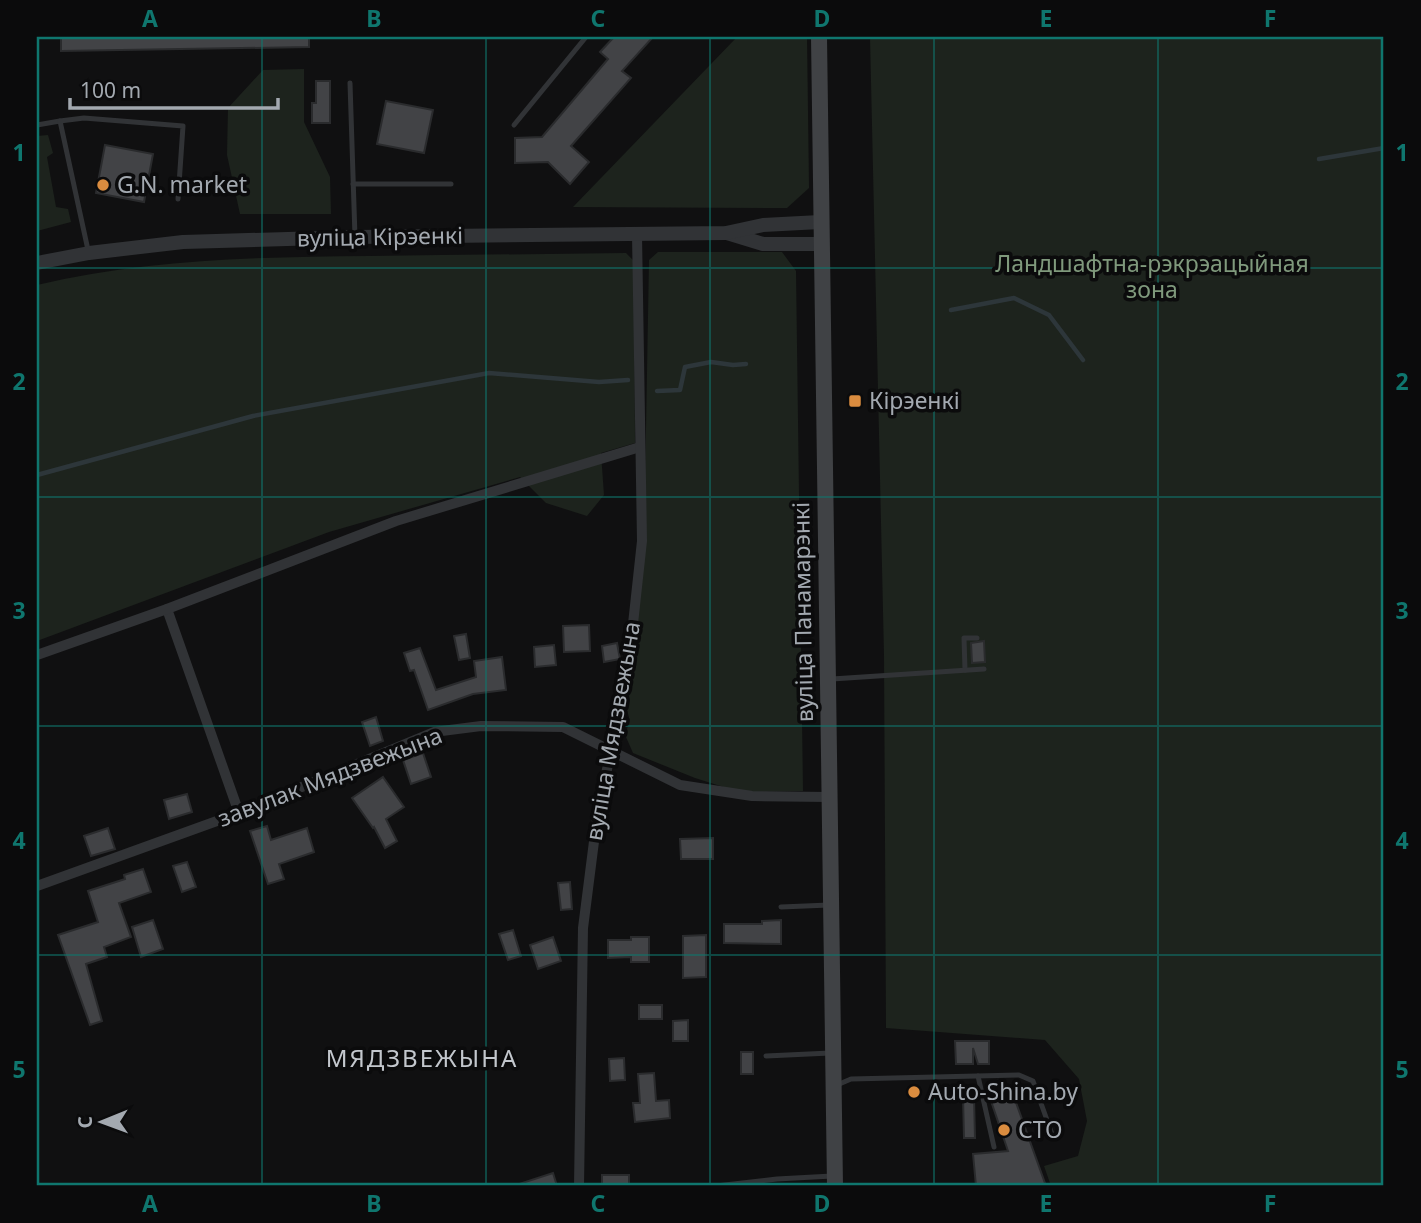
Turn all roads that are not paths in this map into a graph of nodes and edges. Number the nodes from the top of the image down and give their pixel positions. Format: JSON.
{"nodes":[{"id":1,"x":586,"y":37,"type":"edge"},
{"id":2,"x":819,"y":37,"type":"edge"},
{"id":3,"x":350,"y":83,"type":"dead end"},
{"id":4,"x":60,"y":121,"type":"junction"},
{"id":5,"x":37,"y":125,"type":"edge"},
{"id":6,"x":513,"y":125,"type":"dead end"},
{"id":7,"x":353,"y":184,"type":"junction"},
{"id":8,"x":451,"y":184,"type":"dead end"},
{"id":9,"x":178,"y":198,"type":"dead end"},
{"id":10,"x":820,"y":222,"type":"junction"},
{"id":11,"x":726,"y":233,"type":"junction"},
{"id":12,"x":637,"y":234,"type":"junction"},
{"id":13,"x":355,"y":237,"type":"junction"},
{"id":14,"x":820,"y":244,"type":"junction"},
{"id":15,"x":89,"y":253,"type":"junction"},
{"id":16,"x":37,"y":263,"type":"edge"},
{"id":17,"x":640,"y":447,"type":"junction"},
{"id":18,"x":167,"y":609,"type":"junction"},
{"id":19,"x":977,"y":638,"type":"dead end"},
{"id":20,"x":37,"y":655,"type":"edge"},
{"id":21,"x":984,"y":669,"type":"dead end"},
{"id":22,"x":965,"y":670,"type":"junction"},
{"id":23,"x":828,"y":679,"type":"junction"},
{"id":24,"x":610,"y":751,"type":"junction"},
{"id":25,"x":829,"y":797,"type":"junction"},
{"id":26,"x":239,"y":813,"type":"junction"},
{"id":27,"x":37,"y":886,"type":"edge"},
{"id":28,"x":832,"y":905,"type":"junction"},
{"id":29,"x":781,"y":907,"type":"dead end"},
{"id":30,"x":834,"y":1052,"type":"junction"},
{"id":31,"x":766,"y":1056,"type":"dead end"},
{"id":32,"x":978,"y":1076,"type":"junction"},
{"id":33,"x":834,"y":1086,"type":"junction"},
{"id":34,"x":1052,"y":1134,"type":"dead end"},
{"id":35,"x":994,"y":1147,"type":"dead end"},
{"id":36,"x":835,"y":1181,"type":"edge"},
{"id":37,"x":579,"y":1186,"type":"edge"},
{"id":38,"x":716,"y":1186,"type":"edge"}],
"edges":[{"from":1,"to":6,"type":"lane"},
{"from":2,"to":10,"type":"main road","name":"вуліца Панамарэнкі"},
{"from":3,"to":7,"type":"lane"},
{"from":4,"to":5,"type":"lane"},
{"from":4,"to":9,"type":"lane"},
{"from":4,"to":15,"type":"lane"},
{"from":7,"to":8,"type":"lane"},
{"from":7,"to":13,"type":"lane"},
{"from":10,"to":11,"type":"street","name":"вуліца Кірэенкі"},
{"from":10,"to":14,"type":"main road","name":"вуліца Панамарэнкі"},
{"from":11,"to":12,"type":"street","name":"вуліца Кірэенкі"},
{"from":11,"to":14,"type":"street","name":"вуліца Кірэенкі"},
{"from":12,"to":13,"type":"street","name":"вуліца Кірэенкі"},
{"from":12,"to":17,"type":"street","name":"вуліца Мядзвежына"},
{"from":13,"to":15,"type":"street","name":"вуліца Кірэенкі"},
{"from":14,"to":23,"type":"main road","name":"вуліца Панамарэнкі"},
{"from":15,"to":16,"type":"street","name":"вуліца Кірэенкі"},
{"from":17,"to":18,"type":"street"},
{"from":17,"to":24,"type":"street","name":"вуліца Мядзвежына"},
{"from":18,"to":20,"type":"street"},
{"from":18,"to":26,"type":"street"},
{"from":19,"to":22,"type":"lane"},
{"from":21,"to":22,"type":"lane"},
{"from":22,"to":23,"type":"lane"},
{"from":23,"to":25,"type":"main road","name":"вуліца Панамарэнкі"},
{"from":24,"to":25,"type":"street","name":"завулак Мядзвежына"},
{"from":24,"to":26,"type":"street","name":"завулак Мядзвежына"},
{"from":24,"to":37,"type":"street","name":"вуліца Мядзвежына"},
{"from":25,"to":28,"type":"main road","name":"вуліца Панамарэнкі"},
{"from":26,"to":27,"type":"street","name":"завулак Мядзвежына"},
{"from":28,"to":29,"type":"lane"},
{"from":28,"to":30,"type":"main road","name":"вуліца Панамарэнкі"},
{"from":30,"to":31,"type":"lane"},
{"from":30,"to":33,"type":"main road","name":"вуліца Панамарэнкі"},
{"from":32,"to":33,"type":"lane"},
{"from":32,"to":34,"type":"lane"},
{"from":32,"to":35,"type":"lane"},
{"from":33,"to":36,"type":"main road","name":"вуліца Панамарэнкі"},
{"from":36,"to":38,"type":"lane"}]}
